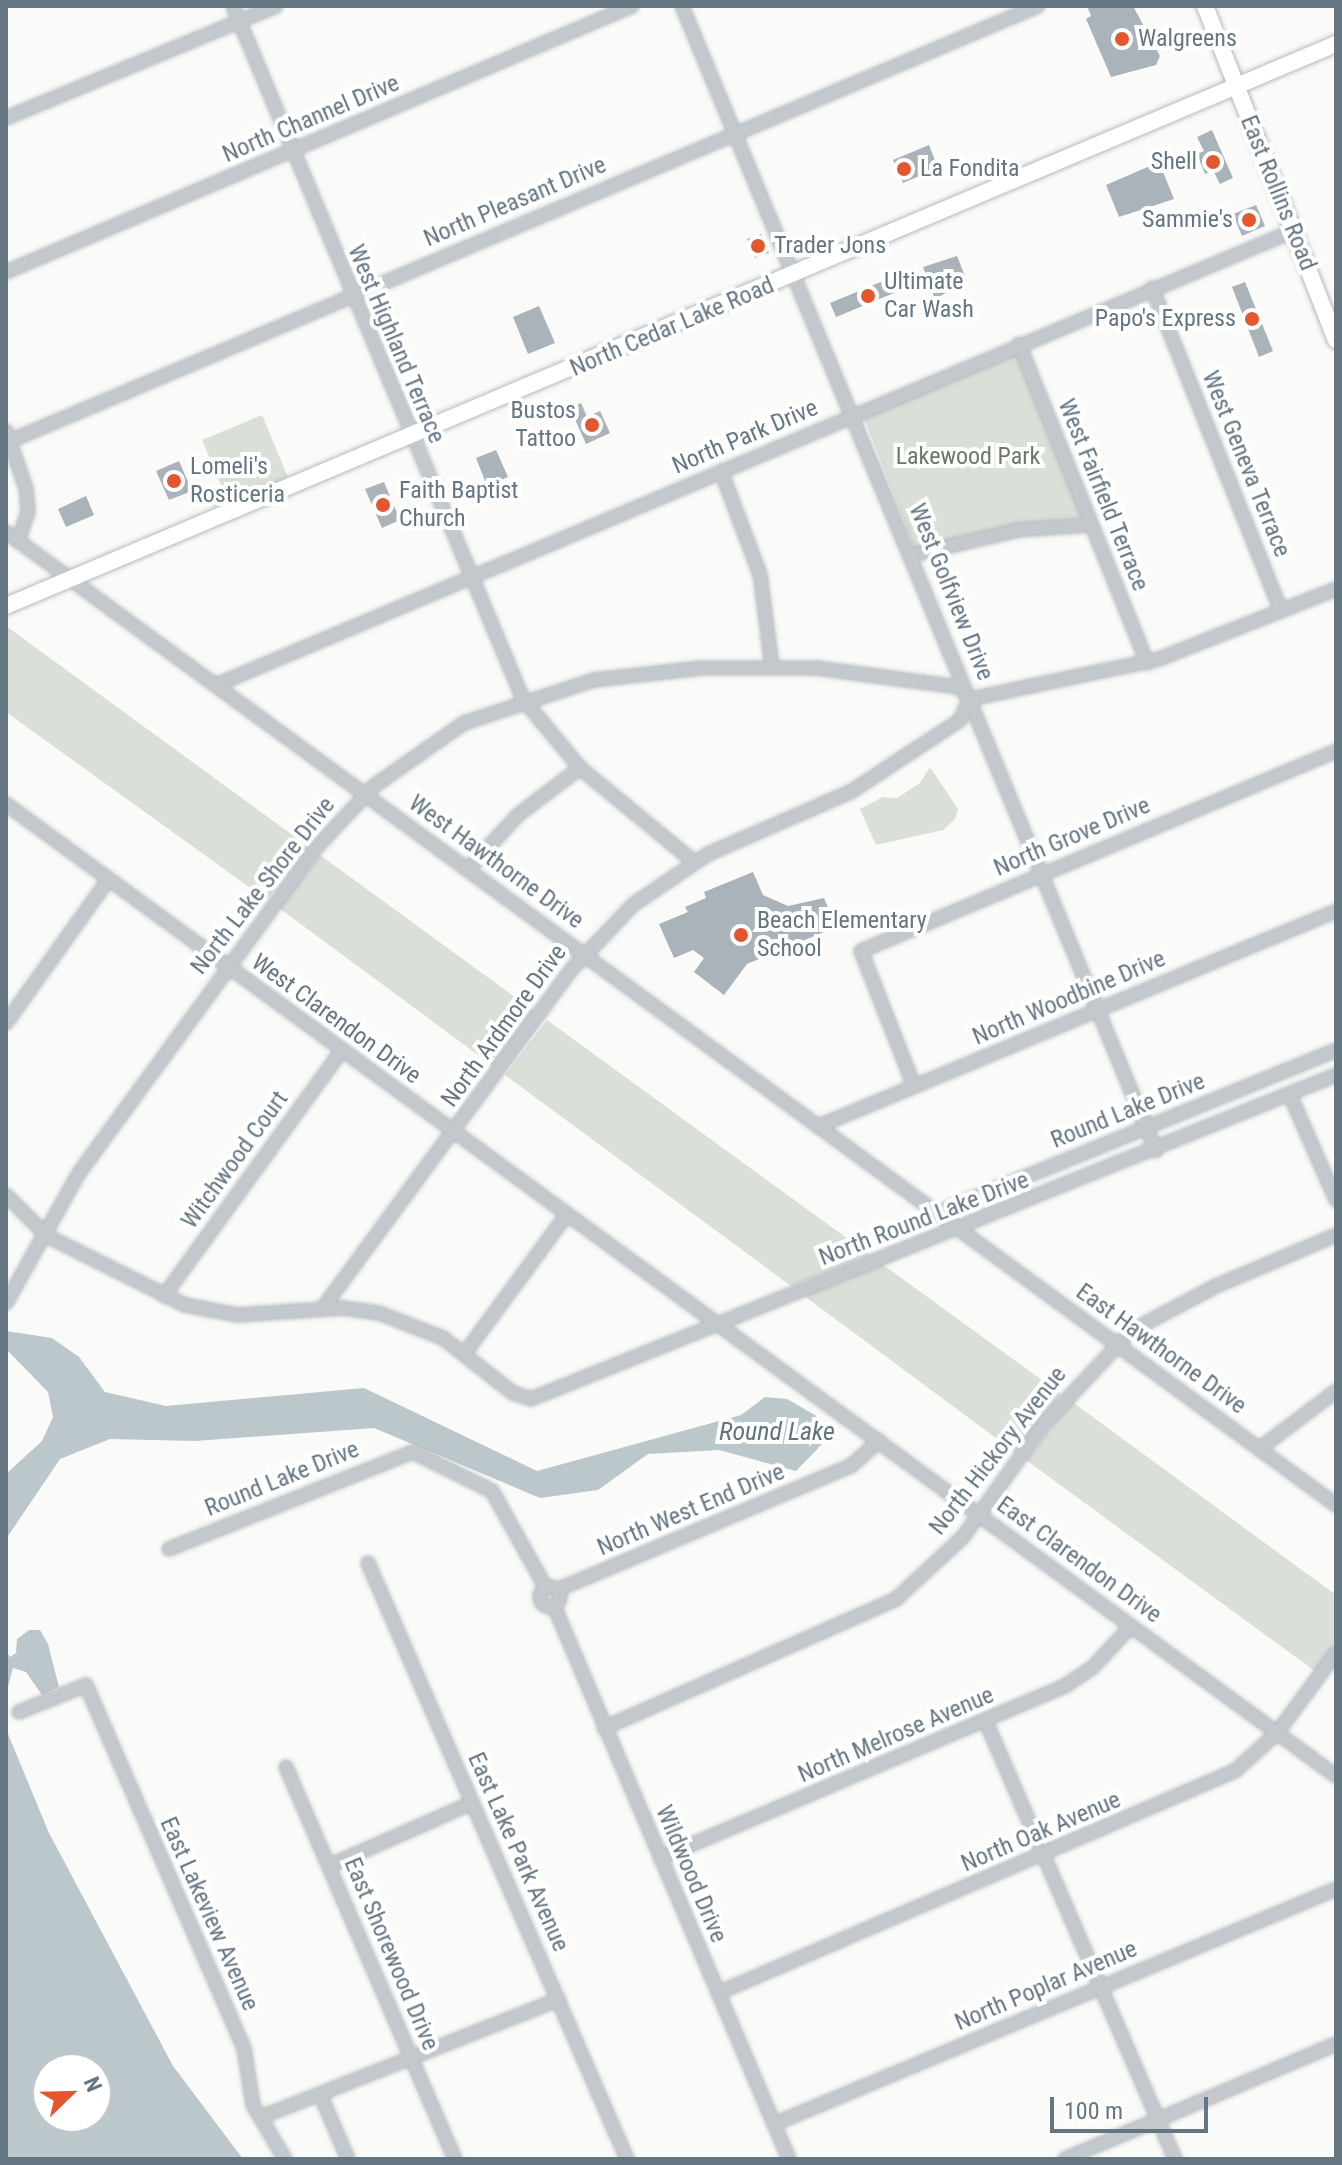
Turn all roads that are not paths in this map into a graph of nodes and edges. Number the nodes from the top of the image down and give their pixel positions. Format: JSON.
{"nodes":[{"id":1,"x":233,"y":6,"type":"edge"},
{"id":2,"x":276,"y":6,"type":"edge"},
{"id":3,"x":632,"y":6,"type":"edge"},
{"id":4,"x":682,"y":6,"type":"edge"},
{"id":5,"x":1038,"y":6,"type":"edge"},
{"id":6,"x":1205,"y":6,"type":"edge"},
{"id":7,"x":239,"y":22,"type":"junction"},
{"id":8,"x":1336,"y":44,"type":"edge"},
{"id":9,"x":1237,"y":90,"type":"junction"},
{"id":10,"x":6,"y":118,"type":"edge"},
{"id":11,"x":736,"y":133,"type":"junction"},
{"id":12,"x":291,"y":151,"type":"junction"},
{"id":13,"x":1293,"y":231,"type":"junction"},
{"id":14,"x":6,"y":272,"type":"edge"},
{"id":15,"x":795,"y":275,"type":"junction"},
{"id":16,"x":1152,"y":288,"type":"junction"},
{"id":17,"x":352,"y":295,"type":"junction"},
{"id":18,"x":1336,"y":340,"type":"edge"},
{"id":19,"x":1019,"y":344,"type":"junction"},
{"id":20,"x":854,"y":414,"type":"junction"},
{"id":21,"x":8,"y":436,"type":"edge"},
{"id":22,"x":412,"y":436,"type":"junction"},
{"id":23,"x":721,"y":471,"type":"junction"},
{"id":24,"x":1090,"y":525,"type":"junction"},
{"id":25,"x":6,"y":532,"type":"edge"},
{"id":26,"x":18,"y":541,"type":"junction"},
{"id":27,"x":912,"y":555,"type":"junction"},
{"id":28,"x":471,"y":578,"type":"junction"},
{"id":29,"x":72,"y":579,"type":"junction"},
{"id":30,"x":1336,"y":589,"type":"edge"},
{"id":31,"x":6,"y":606,"type":"edge"},
{"id":32,"x":1281,"y":611,"type":"junction"},
{"id":33,"x":1147,"y":663,"type":"junction"},
{"id":34,"x":772,"y":667,"type":"junction"},
{"id":35,"x":216,"y":685,"type":"junction"},
{"id":36,"x":523,"y":699,"type":"junction"},
{"id":37,"x":970,"y":699,"type":"junction"},
{"id":38,"x":1336,"y":751,"type":"edge"},
{"id":39,"x":580,"y":768,"type":"junction"},
{"id":40,"x":366,"y":794,"type":"junction"},
{"id":41,"x":6,"y":804,"type":"edge"},
{"id":42,"x":694,"y":862,"type":"junction"},
{"id":43,"x":468,"y":869,"type":"junction"},
{"id":44,"x":1042,"y":874,"type":"junction"},
{"id":45,"x":108,"y":880,"type":"junction"},
{"id":46,"x":1336,"y":911,"type":"edge"},
{"id":47,"x":584,"y":954,"type":"junction"},
{"id":48,"x":227,"y":967,"type":"junction"},
{"id":49,"x":1099,"y":1012,"type":"junction"},
{"id":50,"x":6,"y":1023,"type":"edge"},
{"id":51,"x":342,"y":1050,"type":"junction"},
{"id":52,"x":1336,"y":1050,"type":"edge"},
{"id":53,"x":1336,"y":1075,"type":"edge"},
{"id":54,"x":914,"y":1086,"type":"junction"},
{"id":55,"x":1290,"y":1095,"type":"junction"},
{"id":56,"x":819,"y":1126,"type":"junction"},
{"id":57,"x":1147,"y":1127,"type":"junction"},
{"id":58,"x":454,"y":1132,"type":"junction"},
{"id":59,"x":1156,"y":1151,"type":"junction"},
{"id":60,"x":6,"y":1195,"type":"edge"},
{"id":61,"x":1336,"y":1200,"type":"edge"},
{"id":62,"x":937,"y":1213,"type":"junction"},
{"id":63,"x":567,"y":1214,"type":"junction"},
{"id":64,"x":959,"y":1229,"type":"junction"},
{"id":65,"x":41,"y":1232,"type":"junction"},
{"id":66,"x":1336,"y":1235,"type":"edge"},
{"id":67,"x":164,"y":1296,"type":"junction"},
{"id":68,"x":6,"y":1303,"type":"edge"},
{"id":69,"x":322,"y":1309,"type":"junction"},
{"id":70,"x":718,"y":1324,"type":"junction"},
{"id":71,"x":1116,"y":1344,"type":"junction"},
{"id":72,"x":465,"y":1353,"type":"junction"},
{"id":73,"x":1336,"y":1391,"type":"edge"},
{"id":74,"x":879,"y":1441,"type":"junction"},
{"id":75,"x":1259,"y":1449,"type":"junction"},
{"id":76,"x":413,"y":1452,"type":"joint"},
{"id":77,"x":1336,"y":1505,"type":"edge"},
{"id":78,"x":979,"y":1514,"type":"junction"},
{"id":79,"x":169,"y":1549,"type":"dead end"},
{"id":80,"x":368,"y":1563,"type":"dead end"},
{"id":81,"x":552,"y":1589,"type":"junction"},
{"id":82,"x":1131,"y":1626,"type":"junction"},
{"id":83,"x":1336,"y":1653,"type":"edge"},
{"id":84,"x":19,"y":1712,"type":"dead end"},
{"id":85,"x":986,"y":1722,"type":"junction"},
{"id":86,"x":604,"y":1728,"type":"junction"},
{"id":87,"x":1277,"y":1733,"type":"junction"},
{"id":88,"x":286,"y":1767,"type":"dead end"},
{"id":89,"x":1336,"y":1776,"type":"edge"},
{"id":90,"x":472,"y":1803,"type":"junction"},
{"id":91,"x":1043,"y":1855,"type":"junction"},
{"id":92,"x":660,"y":1858,"type":"junction"},
{"id":93,"x":329,"y":1866,"type":"junction"},
{"id":94,"x":1336,"y":1889,"type":"edge"},
{"id":95,"x":1100,"y":1987,"type":"junction"},
{"id":96,"x":718,"y":1993,"type":"junction"},
{"id":97,"x":559,"y":1999,"type":"junction"},
{"id":98,"x":1336,"y":2044,"type":"edge"},
{"id":99,"x":411,"y":2058,"type":"junction"},
{"id":100,"x":321,"y":2096,"type":"junction"},
{"id":101,"x":264,"y":2116,"type":"junction"},
{"id":102,"x":1157,"y":2119,"type":"junction"},
{"id":103,"x":774,"y":2124,"type":"junction"},
{"id":104,"x":285,"y":2159,"type":"edge"},
{"id":105,"x":348,"y":2159,"type":"edge"},
{"id":106,"x":455,"y":2159,"type":"edge"},
{"id":107,"x":627,"y":2159,"type":"edge"},
{"id":108,"x":789,"y":2159,"type":"edge"},
{"id":109,"x":1065,"y":2159,"type":"edge"},
{"id":110,"x":1175,"y":2159,"type":"edge"}],
"edges":[{"from":1,"to":7,"type":"street","name":"West Highland Terrace"},
{"from":2,"to":7,"type":"street"},
{"from":3,"to":12,"type":"street","name":"North Channel Drive"},
{"from":4,"to":11,"type":"street","name":"West Golfview Drive"},
{"from":5,"to":11,"type":"street","name":"North Pleasant Drive"},
{"from":6,"to":9,"type":"main road","name":"East Rollins Road"},
{"from":7,"to":10,"type":"street"},
{"from":7,"to":12,"type":"street","name":"West Highland Terrace"},
{"from":8,"to":9,"type":"main road","name":"North Cedar Lake Road"},
{"from":9,"to":13,"type":"main road","name":"East Rollins Road"},
{"from":9,"to":15,"type":"main road","name":"North Cedar Lake Road"},
{"from":11,"to":15,"type":"street","name":"West Golfview Drive"},
{"from":11,"to":17,"type":"street","name":"North Pleasant Drive"},
{"from":12,"to":14,"type":"street","name":"North Channel Drive"},
{"from":12,"to":17,"type":"street","name":"West Highland Terrace"},
{"from":13,"to":16,"type":"street","name":"North Park Drive"},
{"from":13,"to":18,"type":"main road","name":"East Rollins Road"},
{"from":15,"to":20,"type":"street","name":"West Golfview Drive"},
{"from":15,"to":22,"type":"main road","name":"North Cedar Lake Road"},
{"from":16,"to":19,"type":"street","name":"North Park Drive"},
{"from":16,"to":32,"type":"street","name":"West Geneva Terrace"},
{"from":17,"to":21,"type":"street","name":"North Pleasant Drive"},
{"from":17,"to":22,"type":"street","name":"West Highland Terrace"},
{"from":19,"to":20,"type":"street","name":"North Park Drive"},
{"from":19,"to":24,"type":"street","name":"West Fairfield Terrace"},
{"from":20,"to":23,"type":"street","name":"North Park Drive"},
{"from":20,"to":27,"type":"street","name":"West Golfview Drive"},
{"from":21,"to":26,"type":"street"},
{"from":22,"to":28,"type":"street","name":"West Highland Terrace"},
{"from":22,"to":29,"type":"main road","name":"North Cedar Lake Road"},
{"from":23,"to":28,"type":"street","name":"North Park Drive"},
{"from":23,"to":34,"type":"street"},
{"from":24,"to":27,"type":"street"},
{"from":24,"to":33,"type":"street","name":"West Fairfield Terrace"},
{"from":25,"to":26,"type":"street","name":"West Hawthorne Drive"},
{"from":26,"to":29,"type":"street","name":"West Hawthorne Drive"},
{"from":27,"to":37,"type":"street","name":"West Golfview Drive"},
{"from":28,"to":35,"type":"street","name":"North Park Drive"},
{"from":28,"to":36,"type":"street","name":"West Highland Terrace"},
{"from":29,"to":31,"type":"main road","name":"North Cedar Lake Road"},
{"from":29,"to":35,"type":"street","name":"West Hawthorne Drive"},
{"from":30,"to":32,"type":"street"},
{"from":32,"to":33,"type":"street"},
{"from":33,"to":37,"type":"street"},
{"from":34,"to":36,"type":"street","name":"North Lake Shore Drive"},
{"from":34,"to":37,"type":"street","name":"North Lake Shore Drive"},
{"from":35,"to":40,"type":"street","name":"West Hawthorne Drive"},
{"from":36,"to":39,"type":"street","name":"West Highland Terrace"},
{"from":36,"to":40,"type":"street","name":"North Lake Shore Drive"},
{"from":37,"to":42,"type":"street","name":"North Ardmore Drive"},
{"from":37,"to":44,"type":"street","name":"West Golfview Drive"},
{"from":38,"to":44,"type":"street","name":"North Grove Drive"},
{"from":39,"to":42,"type":"street","name":"West Highland Terrace"},
{"from":39,"to":43,"type":"street"},
{"from":40,"to":43,"type":"street","name":"West Hawthorne Drive"},
{"from":40,"to":48,"type":"street","name":"North Lake Shore Drive"},
{"from":41,"to":45,"type":"street","name":"West Clarendon Drive"},
{"from":42,"to":47,"type":"street","name":"North Ardmore Drive"},
{"from":43,"to":47,"type":"street","name":"West Hawthorne Drive"},
{"from":44,"to":49,"type":"street","name":"West Golfview Drive"},
{"from":44,"to":54,"type":"street","name":"North Grove Drive"},
{"from":45,"to":48,"type":"street","name":"West Clarendon Drive"},
{"from":45,"to":50,"type":"street"},
{"from":46,"to":49,"type":"street","name":"North Woodbine Drive"},
{"from":47,"to":56,"type":"street","name":"West Hawthorne Drive"},
{"from":47,"to":58,"type":"street","name":"North Ardmore Drive"},
{"from":48,"to":51,"type":"street","name":"West Clarendon Drive"},
{"from":48,"to":65,"type":"street","name":"North Lake Shore Drive"},
{"from":49,"to":54,"type":"street","name":"North Woodbine Drive"},
{"from":49,"to":57,"type":"street","name":"West Golfview Drive"},
{"from":51,"to":58,"type":"street","name":"West Clarendon Drive"},
{"from":51,"to":67,"type":"street","name":"Witchwood Court"},
{"from":52,"to":57,"type":"street","name":"Round Lake Drive"},
{"from":53,"to":55,"type":"street","name":"North Round Lake Drive"},
{"from":54,"to":56,"type":"street","name":"North Woodbine Drive"},
{"from":55,"to":59,"type":"street","name":"North Round Lake Drive"},
{"from":55,"to":61,"type":"street"},
{"from":56,"to":62,"type":"street","name":"West Hawthorne Drive"},
{"from":57,"to":59,"type":"street","name":"West Golfview Drive"},
{"from":57,"to":62,"type":"street","name":"Round Lake Drive"},
{"from":58,"to":63,"type":"street","name":"West Clarendon Drive"},
{"from":58,"to":69,"type":"street","name":"North Ardmore Drive"},
{"from":59,"to":64,"type":"street","name":"North Round Lake Drive"},
{"from":60,"to":65,"type":"street"},
{"from":62,"to":64,"type":"street","name":"West Hawthorne Drive"},
{"from":63,"to":70,"type":"street","name":"West Clarendon Drive"},
{"from":63,"to":72,"type":"street"},
{"from":64,"to":70,"type":"street","name":"North Round Lake Drive"},
{"from":64,"to":71,"type":"street","name":"East Hawthorne Drive"},
{"from":65,"to":67,"type":"street"},
{"from":65,"to":68,"type":"street","name":"North Lake Shore Drive"},
{"from":66,"to":71,"type":"street","name":"North Hickory Avenue"},
{"from":67,"to":69,"type":"street"},
{"from":69,"to":72,"type":"street"},
{"from":70,"to":72,"type":"street","name":"North Round Lake Drive"},
{"from":70,"to":74,"type":"street","name":"East Clarendon Drive"},
{"from":71,"to":75,"type":"street","name":"East Hawthorne Drive"},
{"from":71,"to":78,"type":"street","name":"North Hickory Avenue"},
{"from":73,"to":75,"type":"street"},
{"from":74,"to":78,"type":"street","name":"East Clarendon Drive"},
{"from":74,"to":81,"type":"street","name":"North West End Drive"},
{"from":75,"to":77,"type":"street","name":"East Hawthorne Drive"},
{"from":76,"to":79,"type":"street","name":"Round Lake Drive"},
{"from":76,"to":81,"type":"street","name":"Wildwood Drive"},
{"from":78,"to":82,"type":"street","name":"East Clarendon Drive"},
{"from":78,"to":86,"type":"street","name":"North Hickory Avenue"},
{"from":80,"to":90,"type":"street","name":"East Lake Park Avenue"},
{"from":81,"to":86,"type":"street","name":"Wildwood Drive"},
{"from":82,"to":85,"type":"street","name":"North Melrose Avenue"},
{"from":82,"to":87,"type":"street","name":"East Clarendon Drive"},
{"from":83,"to":87,"type":"street","name":"North Oak Avenue"},
{"from":84,"to":101,"type":"street","name":"East Lakeview Avenue"},
{"from":85,"to":91,"type":"street"},
{"from":85,"to":92,"type":"street","name":"North Melrose Avenue"},
{"from":86,"to":92,"type":"street","name":"Wildwood Drive"},
{"from":87,"to":89,"type":"street","name":"East Clarendon Drive"},
{"from":87,"to":91,"type":"street","name":"North Oak Avenue"},
{"from":88,"to":93,"type":"street","name":"East Shorewood Drive"},
{"from":90,"to":93,"type":"street"},
{"from":90,"to":97,"type":"street","name":"East Lake Park Avenue"},
{"from":91,"to":95,"type":"street"},
{"from":91,"to":96,"type":"street","name":"North Oak Avenue"},
{"from":92,"to":96,"type":"street","name":"Wildwood Drive"},
{"from":93,"to":99,"type":"street","name":"East Shorewood Drive"},
{"from":94,"to":95,"type":"street","name":"North Poplar Avenue"},
{"from":95,"to":102,"type":"street"},
{"from":95,"to":103,"type":"street","name":"North Poplar Avenue"},
{"from":96,"to":103,"type":"street","name":"Wildwood Drive"},
{"from":97,"to":99,"type":"street"},
{"from":97,"to":107,"type":"street","name":"East Lake Park Avenue"},
{"from":98,"to":102,"type":"street"},
{"from":99,"to":100,"type":"street"},
{"from":99,"to":106,"type":"street","name":"East Shorewood Drive"},
{"from":100,"to":101,"type":"street"},
{"from":100,"to":105,"type":"street"},
{"from":101,"to":104,"type":"street","name":"East Lakeview Avenue"},
{"from":102,"to":109,"type":"street"},
{"from":102,"to":110,"type":"street"},
{"from":103,"to":108,"type":"street","name":"Wildwood Drive"}]}
